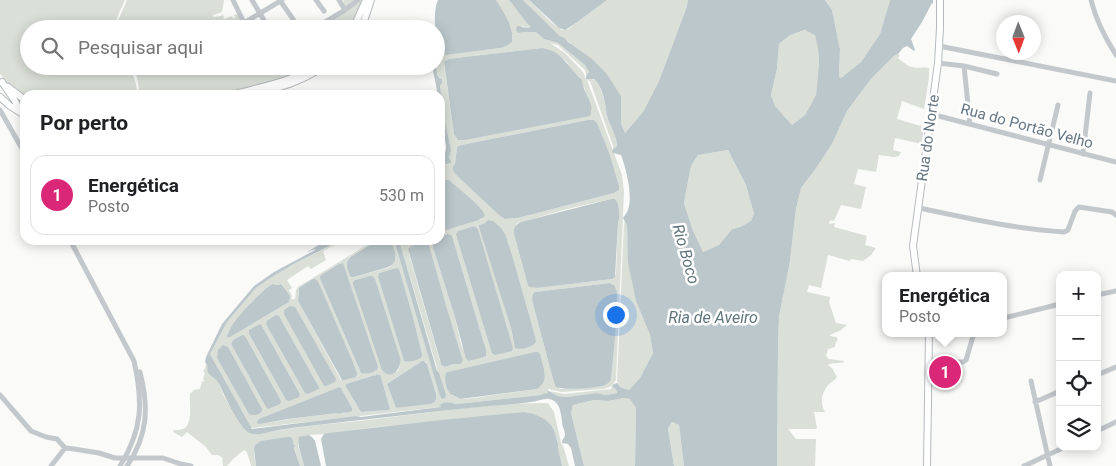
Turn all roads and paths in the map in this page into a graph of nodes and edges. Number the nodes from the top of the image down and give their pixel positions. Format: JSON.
{"nodes":[{"id":1,"x":233,"y":0,"type":"edge"},
{"id":2,"x":252,"y":0,"type":"edge"},
{"id":3,"x":316,"y":0,"type":"edge"},
{"id":4,"x":339,"y":0,"type":"edge"},
{"id":5,"x":358,"y":0,"type":"edge"},
{"id":6,"x":369,"y":0,"type":"edge"},
{"id":7,"x":940,"y":0,"type":"edge"},
{"id":8,"x":1091,"y":0,"type":"edge"},
{"id":9,"x":281,"y":1,"type":"edge"},
{"id":10,"x":346,"y":10,"type":"junction"},
{"id":11,"x":324,"y":12,"type":"dead end"},
{"id":12,"x":260,"y":14,"type":"junction"},
{"id":13,"x":293,"y":19,"type":"dead end"},
{"id":14,"x":242,"y":20,"type":"edge"},
{"id":15,"x":252,"y":20,"type":"edge"},
{"id":16,"x":264,"y":20,"type":"edge"},
{"id":17,"x":329,"y":20,"type":"edge"},
{"id":18,"x":360,"y":20,"type":"edge"},
{"id":19,"x":939,"y":46,"type":"junction"},
{"id":20,"x":1116,"y":55,"type":"edge"},
{"id":21,"x":938,"y":63,"type":"junction"},
{"id":22,"x":964,"y":66,"type":"junction"},
{"id":23,"x":997,"y":74,"type":"dead end"},
{"id":24,"x":300,"y":75,"type":"edge"},
{"id":25,"x":303,"y":75,"type":"edge"},
{"id":26,"x":309,"y":75,"type":"edge"},
{"id":27,"x":1,"y":81,"type":"edge"},
{"id":28,"x":283,"y":81,"type":"junction"},
{"id":29,"x":1116,"y":81,"type":"edge"},
{"id":30,"x":250,"y":90,"type":"edge"},
{"id":31,"x":271,"y":90,"type":"edge"},
{"id":32,"x":1090,"y":93,"type":"dead end"},
{"id":33,"x":20,"y":96,"type":"edge"},
{"id":34,"x":0,"y":98,"type":"edge"},
{"id":35,"x":1058,"y":105,"type":"dead end"},
{"id":36,"x":20,"y":108,"type":"edge"},
{"id":37,"x":0,"y":110,"type":"edge"},
{"id":38,"x":20,"y":111,"type":"edge"},
{"id":39,"x":931,"y":114,"type":"junction"},
{"id":40,"x":970,"y":124,"type":"junction"},
{"id":41,"x":20,"y":145,"type":"edge"},
{"id":42,"x":1048,"y":145,"type":"junction"},
{"id":43,"x":1083,"y":154,"type":"junction"},
{"id":44,"x":1116,"y":162,"type":"edge"},
{"id":45,"x":1040,"y":180,"type":"dead end"},
{"id":46,"x":918,"y":208,"type":"junction"},
{"id":47,"x":1116,"y":215,"type":"edge"},
{"id":48,"x":75,"y":245,"type":"edge"},
{"id":49,"x":75,"y":245,"type":"edge"},
{"id":50,"x":916,"y":272,"type":"edge"},
{"id":51,"x":1116,"y":291,"type":"edge"},
{"id":52,"x":1101,"y":294,"type":"edge"},
{"id":53,"x":1056,"y":305,"type":"edge"},
{"id":54,"x":1007,"y":317,"type":"edge"},
{"id":55,"x":929,"y":337,"type":"edge"},
{"id":56,"x":973,"y":337,"type":"edge"},
{"id":57,"x":929,"y":362,"type":"junction"},
{"id":58,"x":1116,"y":367,"type":"edge"},
{"id":59,"x":1101,"y":373,"type":"edge"},
{"id":60,"x":1031,"y":381,"type":"dead end"},
{"id":61,"x":1056,"y":394,"type":"edge"},
{"id":62,"x":0,"y":395,"type":"edge"},
{"id":63,"x":1035,"y":402,"type":"junction"},
{"id":64,"x":1116,"y":422,"type":"edge"},
{"id":65,"x":1101,"y":429,"type":"edge"},
{"id":66,"x":139,"y":446,"type":"junction"},
{"id":67,"x":65,"y":448,"type":"junction"},
{"id":68,"x":1057,"y":451,"type":"edge"},
{"id":69,"x":1048,"y":456,"type":"junction"},
{"id":70,"x":115,"y":458,"type":"junction"},
{"id":71,"x":125,"y":458,"type":"junction"},
{"id":72,"x":133,"y":458,"type":"junction"},
{"id":73,"x":144,"y":458,"type":"junction"},
{"id":74,"x":53,"y":465,"type":"edge"},
{"id":75,"x":119,"y":466,"type":"edge"},
{"id":76,"x":127,"y":466,"type":"edge"},
{"id":77,"x":191,"y":466,"type":"edge"},
{"id":78,"x":927,"y":466,"type":"edge"},
{"id":79,"x":1024,"y":466,"type":"edge"},
{"id":80,"x":1050,"y":466,"type":"edge"}],
"edges":[{"from":1,"to":14,"type":"street"},
{"from":2,"to":12,"type":"street"},
{"from":3,"to":11,"type":"street"},
{"from":4,"to":10,"type":"street"},
{"from":5,"to":10,"type":"street"},
{"from":6,"to":18,"type":"main road"},
{"from":7,"to":19,"type":"main road","name":"Rua do Norte"},
{"from":8,"to":20,"type":"street"},
{"from":9,"to":12,"type":"street"},
{"from":9,"to":13,"type":"street"},
{"from":10,"to":17,"type":"street"},
{"from":12,"to":15,"type":"street"},
{"from":12,"to":16,"type":"street"},
{"from":19,"to":21,"type":"main road","name":"Rua do Norte"},
{"from":19,"to":29,"type":"street"},
{"from":21,"to":22,"type":"street"},
{"from":21,"to":39,"type":"main road","name":"Rua do Norte"},
{"from":22,"to":23,"type":"street"},
{"from":22,"to":40,"type":"street"},
{"from":24,"to":28,"type":"main road"},
{"from":25,"to":28,"type":"main road"},
{"from":26,"to":31,"type":"main road"},
{"from":27,"to":33,"type":"main road"},
{"from":27,"to":36,"type":"main road"},
{"from":28,"to":30,"type":"main road"},
{"from":32,"to":43,"type":"street"},
{"from":34,"to":38,"type":"main road"},
{"from":35,"to":42,"type":"street"},
{"from":37,"to":41,"type":"street"},
{"from":39,"to":40,"type":"street","name":"Rua do Portão Velho"},
{"from":39,"to":46,"type":"main road","name":"Rua do Norte"},
{"from":40,"to":42,"type":"street","name":"Rua do Portão Velho"},
{"from":42,"to":43,"type":"street","name":"Rua do Portão Velho"},
{"from":42,"to":45,"type":"street"},
{"from":43,"to":44,"type":"street","name":"Rua do Portão Velho"},
{"from":46,"to":47,"type":"street"},
{"from":46,"to":50,"type":"main road","name":"Rua do Norte"},
{"from":48,"to":66,"type":"street"},
{"from":49,"to":71,"type":"street"},
{"from":51,"to":52,"type":"street"},
{"from":53,"to":54,"type":"street"},
{"from":55,"to":57,"type":"main road"},
{"from":56,"to":57,"type":"street"},
{"from":57,"to":78,"type":"main road"},
{"from":58,"to":59,"type":"street"},
{"from":60,"to":63,"type":"street"},
{"from":61,"to":63,"type":"street"},
{"from":62,"to":67,"type":"street"},
{"from":63,"to":69,"type":"street"},
{"from":64,"to":65,"type":"street"},
{"from":66,"to":72,"type":"street"},
{"from":66,"to":73,"type":"street"},
{"from":67,"to":70,"type":"street"},
{"from":67,"to":74,"type":"street"},
{"from":68,"to":69,"type":"street"},
{"from":69,"to":79,"type":"street"},
{"from":69,"to":80,"type":"street"},
{"from":70,"to":71,"type":"street"},
{"from":70,"to":75,"type":"street"},
{"from":71,"to":72,"type":"street"},
{"from":71,"to":75,"type":"street"},
{"from":72,"to":73,"type":"street"},
{"from":72,"to":76,"type":"street"},
{"from":73,"to":77,"type":"street"}]}
